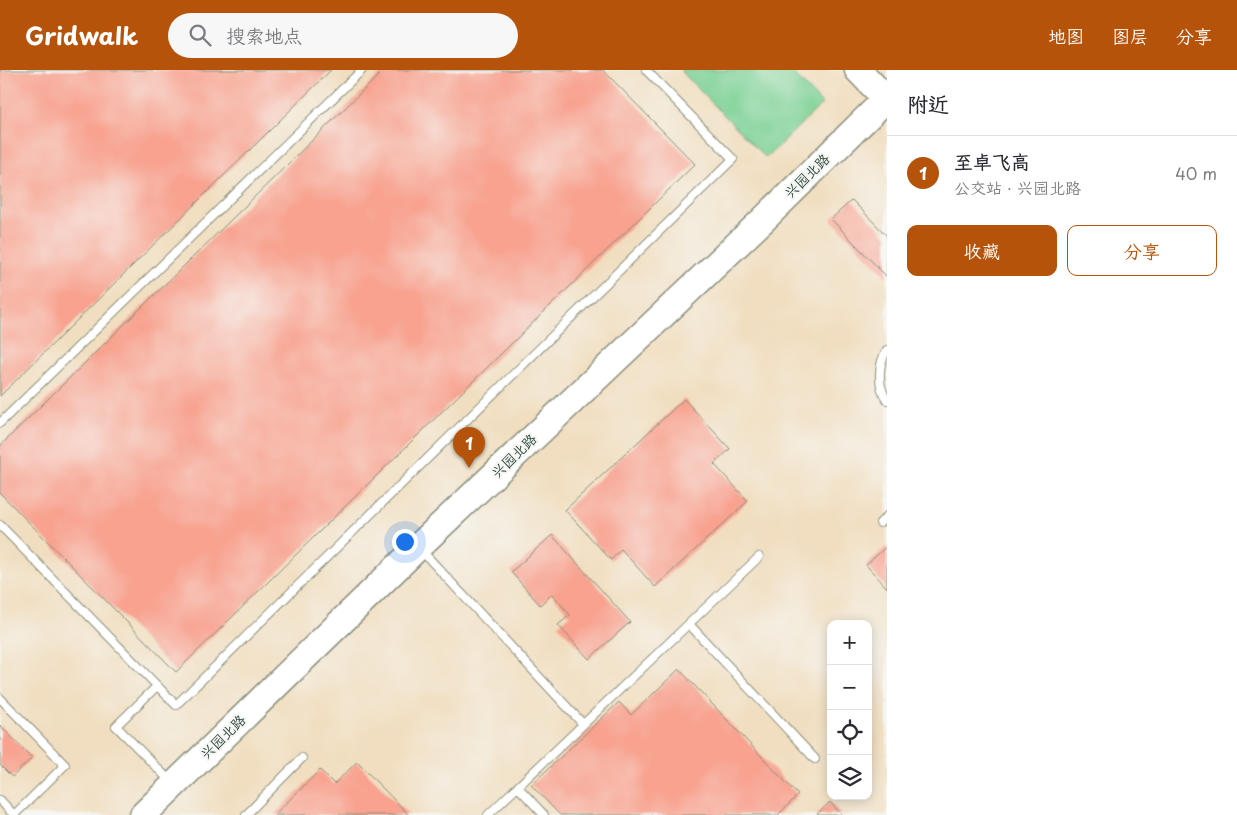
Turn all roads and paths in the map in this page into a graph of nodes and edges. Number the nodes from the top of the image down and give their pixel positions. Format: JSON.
{"nodes":[{"id":1,"x":362,"y":70,"type":"edge"},
{"id":2,"x":646,"y":70,"type":"edge"},
{"id":3,"x":858,"y":70,"type":"edge"},
{"id":4,"x":887,"y":99,"type":"edge"},
{"id":5,"x":887,"y":350,"type":"edge"},
{"id":6,"x":887,"y":400,"type":"edge"},
{"id":7,"x":0,"y":423,"type":"edge"},
{"id":8,"x":887,"y":516,"type":"edge"},
{"id":9,"x":880,"y":523,"type":"dead end"},
{"id":10,"x":0,"y":525,"type":"edge"},
{"id":11,"x":418,"y":547,"type":"junction"},
{"id":12,"x":759,"y":557,"type":"dead end"},
{"id":13,"x":689,"y":624,"type":"junction"},
{"id":14,"x":158,"y":686,"type":"junction"},
{"id":15,"x":0,"y":698,"type":"edge"},
{"id":16,"x":584,"y":724,"type":"junction"},
{"id":17,"x":302,"y":758,"type":"dead end"},
{"id":18,"x":815,"y":759,"type":"dead end"},
{"id":19,"x":174,"y":784,"type":"junction"},
{"id":20,"x":518,"y":787,"type":"junction"},
{"id":21,"x":0,"y":800,"type":"edge"},
{"id":22,"x":14,"y":815,"type":"edge"},
{"id":23,"x":143,"y":815,"type":"edge"},
{"id":24,"x":246,"y":815,"type":"edge"},
{"id":25,"x":488,"y":815,"type":"edge"},
{"id":26,"x":544,"y":815,"type":"edge"}],
"edges":[{"from":1,"to":7,"type":"lane"},
{"from":2,"to":14,"type":"lane"},
{"from":3,"to":4,"type":"main road"},
{"from":4,"to":11,"type":"main road","name":"兴园北路"},
{"from":5,"to":6,"type":"lane"},
{"from":8,"to":9,"type":"lane"},
{"from":10,"to":14,"type":"lane"},
{"from":11,"to":16,"type":"lane"},
{"from":11,"to":19,"type":"main road","name":"兴园北路"},
{"from":12,"to":13,"type":"lane"},
{"from":13,"to":16,"type":"lane"},
{"from":13,"to":18,"type":"lane"},
{"from":14,"to":19,"type":"lane"},
{"from":15,"to":22,"type":"lane"},
{"from":16,"to":20,"type":"lane"},
{"from":17,"to":24,"type":"lane"},
{"from":19,"to":23,"type":"main road","name":"兴园北路"},
{"from":20,"to":25,"type":"lane"},
{"from":20,"to":26,"type":"lane"},
{"from":21,"to":22,"type":"lane"}]}
